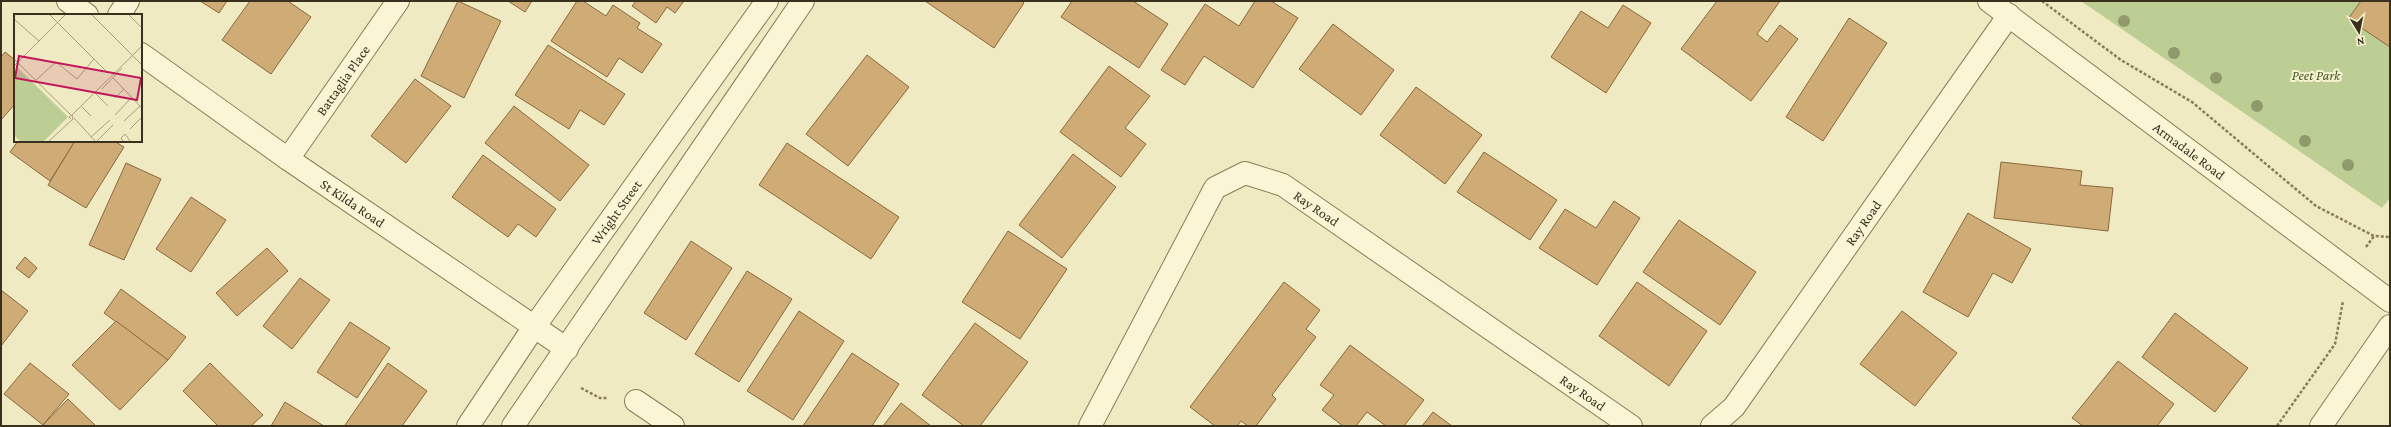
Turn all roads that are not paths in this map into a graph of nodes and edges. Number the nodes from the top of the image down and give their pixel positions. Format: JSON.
{"nodes":[{"id":1,"x":68,"y":1,"type":"edge"},
{"id":2,"x":128,"y":1,"type":"edge"},
{"id":3,"x":398,"y":1,"type":"edge"},
{"id":4,"x":767,"y":1,"type":"edge"},
{"id":5,"x":803,"y":1,"type":"edge"},
{"id":6,"x":1989,"y":1,"type":"edge"},
{"id":7,"x":86,"y":14,"type":"edge"},
{"id":8,"x":120,"y":14,"type":"edge"},
{"id":9,"x":2009,"y":15,"type":"junction"},
{"id":10,"x":142,"y":55,"type":"edge"},
{"id":11,"x":288,"y":159,"type":"junction"},
{"id":12,"x":2390,"y":301,"type":"edge"},
{"id":13,"x":2390,"y":326,"type":"edge"},
{"id":14,"x":534,"y":327,"type":"junction"},
{"id":15,"x":567,"y":349,"type":"junction"},
{"id":16,"x":636,"y":401,"type":"dead end"},
{"id":17,"x":468,"y":426,"type":"edge"},
{"id":18,"x":513,"y":426,"type":"edge"},
{"id":19,"x":673,"y":426,"type":"edge"},
{"id":20,"x":1090,"y":426,"type":"edge"},
{"id":21,"x":1631,"y":426,"type":"edge"},
{"id":22,"x":1712,"y":426,"type":"edge"},
{"id":23,"x":2321,"y":426,"type":"edge"}],
"edges":[{"from":1,"to":7,"type":"street"},
{"from":2,"to":8,"type":"street"},
{"from":3,"to":11,"type":"street","name":"Battaglia Place"},
{"from":4,"to":14,"type":"street","name":"Wright Street"},
{"from":5,"to":15,"type":"street"},
{"from":6,"to":9,"type":"street","name":"Armadale Road"},
{"from":9,"to":12,"type":"street","name":"Armadale Road"},
{"from":9,"to":22,"type":"street","name":"Ray Road"},
{"from":10,"to":11,"type":"street","name":"St Kilda Road"},
{"from":11,"to":14,"type":"street","name":"St Kilda Road"},
{"from":13,"to":23,"type":"street"},
{"from":14,"to":15,"type":"street","name":"St Kilda Road"},
{"from":14,"to":17,"type":"street","name":"Wright Street"},
{"from":15,"to":18,"type":"street"},
{"from":16,"to":19,"type":"street"},
{"from":20,"to":21,"type":"street","name":"Ray Road"}]}
